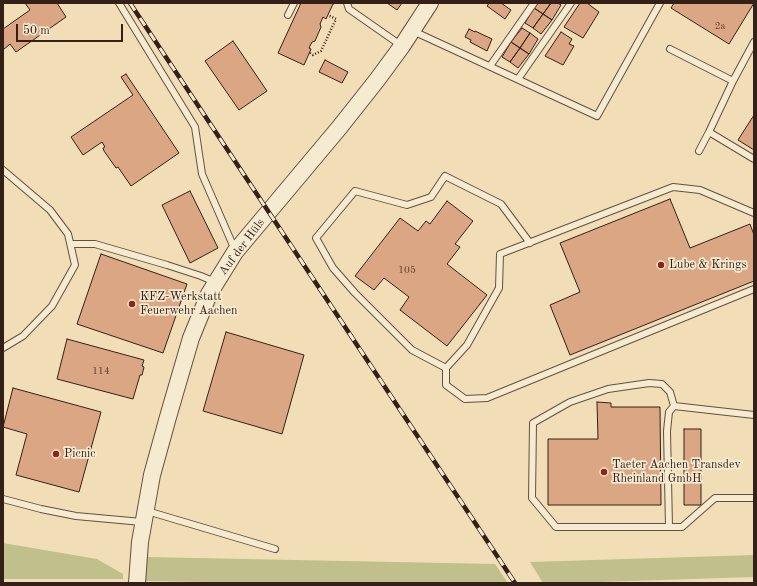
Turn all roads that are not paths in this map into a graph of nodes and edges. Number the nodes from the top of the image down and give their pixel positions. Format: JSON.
{"nodes":[{"id":1,"x":119,"y":3,"type":"edge"},
{"id":2,"x":294,"y":3,"type":"edge"},
{"id":3,"x":347,"y":3,"type":"edge"},
{"id":4,"x":430,"y":3,"type":"edge"},
{"id":5,"x":534,"y":3,"type":"edge"},
{"id":6,"x":571,"y":3,"type":"edge"},
{"id":7,"x":660,"y":3,"type":"edge"},
{"id":8,"x":288,"y":15,"type":"dead end"},
{"id":9,"x":412,"y":31,"type":"junction"},
{"id":10,"x":754,"y":42,"type":"edge"},
{"id":11,"x":402,"y":46,"type":"junction"},
{"id":12,"x":670,"y":49,"type":"dead end"},
{"id":13,"x":490,"y":66,"type":"junction"},
{"id":14,"x":518,"y":79,"type":"junction"},
{"id":15,"x":733,"y":81,"type":"junction"},
{"id":16,"x":709,"y":132,"type":"junction"},
{"id":17,"x":699,"y":151,"type":"dead end"},
{"id":18,"x":754,"y":159,"type":"edge"},
{"id":19,"x":3,"y":170,"type":"edge"},
{"id":20,"x":754,"y":213,"type":"edge"},
{"id":21,"x":530,"y":243,"type":"junction"},
{"id":22,"x":71,"y":244,"type":"junction"},
{"id":23,"x":235,"y":252,"type":"junction"},
{"id":24,"x":216,"y":282,"type":"junction"},
{"id":25,"x":754,"y":289,"type":"edge"},
{"id":26,"x":3,"y":348,"type":"edge"},
{"id":27,"x":446,"y":368,"type":"junction"},
{"id":28,"x":674,"y":406,"type":"junction"},
{"id":29,"x":754,"y":414,"type":"edge"},
{"id":30,"x":754,"y":498,"type":"edge"},
{"id":31,"x":3,"y":499,"type":"edge"},
{"id":32,"x":144,"y":516,"type":"junction"},
{"id":33,"x":669,"y":527,"type":"junction"},
{"id":34,"x":275,"y":549,"type":"dead end"},
{"id":35,"x":137,"y":583,"type":"edge"}],
"edges":[{"from":1,"to":23,"type":"lane"},
{"from":2,"to":8,"type":"lane"},
{"from":3,"to":11,"type":"lane"},
{"from":4,"to":9,"type":"street","name":"Auf der Hüls"},
{"from":5,"to":13,"type":"lane"},
{"from":6,"to":14,"type":"lane"},
{"from":7,"to":14,"type":"lane"},
{"from":9,"to":11,"type":"street","name":"Auf der Hüls"},
{"from":9,"to":13,"type":"lane"},
{"from":10,"to":15,"type":"lane"},
{"from":11,"to":23,"type":"street","name":"Auf der Hüls"},
{"from":12,"to":15,"type":"lane"},
{"from":13,"to":14,"type":"lane"},
{"from":15,"to":16,"type":"lane"},
{"from":16,"to":17,"type":"lane"},
{"from":16,"to":18,"type":"lane"},
{"from":19,"to":22,"type":"lane"},
{"from":20,"to":21,"type":"lane"},
{"from":21,"to":27,"type":"lane"},
{"from":21,"to":27,"type":"lane"},
{"from":22,"to":24,"type":"lane"},
{"from":22,"to":26,"type":"lane"},
{"from":23,"to":24,"type":"street","name":"Auf der Hüls"},
{"from":24,"to":32,"type":"street","name":"Auf der Hüls"},
{"from":25,"to":27,"type":"lane"},
{"from":28,"to":29,"type":"lane"},
{"from":28,"to":33,"type":"lane"},
{"from":28,"to":33,"type":"lane"},
{"from":30,"to":33,"type":"lane"},
{"from":31,"to":32,"type":"lane"},
{"from":32,"to":34,"type":"lane"},
{"from":32,"to":35,"type":"street","name":"Auf der Hüls"}]}
